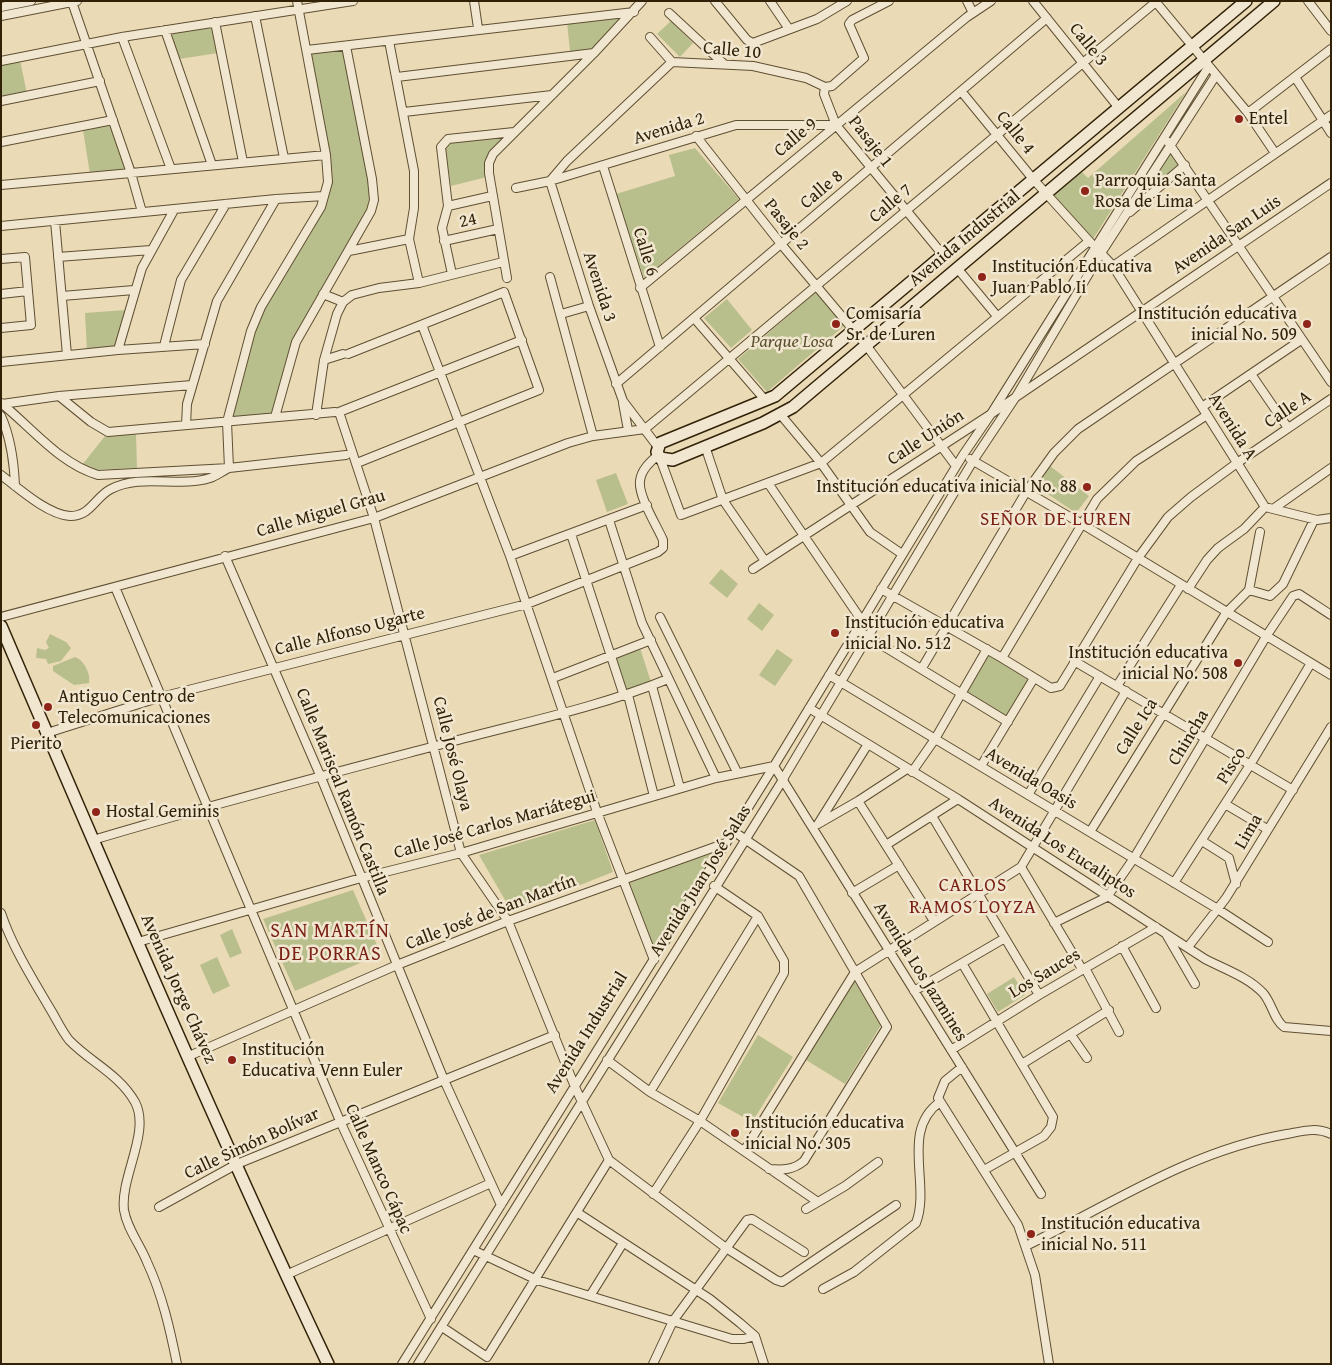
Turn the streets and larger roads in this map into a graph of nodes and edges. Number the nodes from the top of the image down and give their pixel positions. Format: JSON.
{"nodes":[{"id":1,"x":31,"y":1,"type":"edge"},
{"id":2,"x":353,"y":1,"type":"edge"},
{"id":3,"x":474,"y":1,"type":"edge"},
{"id":4,"x":642,"y":1,"type":"edge"},
{"id":5,"x":715,"y":1,"type":"edge"},
{"id":6,"x":770,"y":1,"type":"edge"},
{"id":7,"x":848,"y":1,"type":"edge"},
{"id":8,"x":889,"y":1,"type":"edge"},
{"id":9,"x":966,"y":1,"type":"edge"},
{"id":10,"x":991,"y":1,"type":"edge"},
{"id":11,"x":1033,"y":1,"type":"edge"},
{"id":12,"x":1246,"y":1,"type":"edge"},
{"id":13,"x":1274,"y":1,"type":"edge"},
{"id":14,"x":1308,"y":1,"type":"edge"},
{"id":15,"x":75,"y":2,"type":"edge"},
{"id":16,"x":1156,"y":2,"type":"edge"},
{"id":17,"x":49,"y":4,"type":"edge"},
{"id":18,"x":297,"y":5,"type":"edge"},
{"id":19,"x":1,"y":7,"type":"edge"},
{"id":20,"x":634,"y":12,"type":"junction"},
{"id":21,"x":973,"y":13,"type":"junction"},
{"id":22,"x":668,"y":14,"type":"dead end"},
{"id":23,"x":1,"y":16,"type":"edge"},
{"id":24,"x":256,"y":16,"type":"junction"},
{"id":25,"x":1046,"y":18,"type":"junction"},
{"id":26,"x":215,"y":22,"type":"junction"},
{"id":27,"x":478,"y":28,"type":"junction"},
{"id":28,"x":789,"y":29,"type":"junction"},
{"id":29,"x":165,"y":30,"type":"junction"},
{"id":30,"x":1331,"y":31,"type":"edge"},
{"id":31,"x":122,"y":37,"type":"junction"},
{"id":32,"x":650,"y":37,"type":"dead end"},
{"id":33,"x":389,"y":40,"type":"junction"},
{"id":34,"x":86,"y":43,"type":"junction"},
{"id":35,"x":346,"y":46,"type":"junction"},
{"id":36,"x":1192,"y":46,"type":"junction"},
{"id":37,"x":1331,"y":49,"type":"edge"},
{"id":38,"x":307,"y":50,"type":"junction"},
{"id":39,"x":594,"y":54,"type":"junction"},
{"id":40,"x":1,"y":60,"type":"edge"},
{"id":41,"x":672,"y":62,"type":"junction"},
{"id":42,"x":1083,"y":63,"type":"junction"},
{"id":43,"x":1206,"y":63,"type":"junction"},
{"id":44,"x":724,"y":64,"type":"junction"},
{"id":45,"x":1216,"y":75,"type":"junction"},
{"id":46,"x":397,"y":77,"type":"junction"},
{"id":47,"x":1295,"y":77,"type":"junction"},
{"id":48,"x":100,"y":81,"type":"junction"},
{"id":49,"x":825,"y":87,"type":"junction"},
{"id":50,"x":961,"y":91,"type":"junction"},
{"id":51,"x":552,"y":95,"type":"junction"},
{"id":52,"x":1,"y":101,"type":"edge"},
{"id":53,"x":1119,"y":108,"type":"junction"},
{"id":54,"x":404,"y":112,"type":"junction"},
{"id":55,"x":1248,"y":113,"type":"junction"},
{"id":56,"x":1331,"y":115,"type":"edge"},
{"id":57,"x":113,"y":120,"type":"junction"},
{"id":58,"x":1323,"y":120,"type":"junction"},
{"id":59,"x":836,"y":125,"type":"junction"},
{"id":60,"x":514,"y":132,"type":"junction"},
{"id":61,"x":1331,"y":133,"type":"edge"},
{"id":62,"x":998,"y":134,"type":"junction"},
{"id":63,"x":696,"y":136,"type":"junction"},
{"id":64,"x":1164,"y":136,"type":"junction"},
{"id":65,"x":1,"y":142,"type":"edge"},
{"id":66,"x":1170,"y":145,"type":"junction"},
{"id":67,"x":1274,"y":153,"type":"junction"},
{"id":68,"x":326,"y":155,"type":"junction"},
{"id":69,"x":284,"y":158,"type":"junction"},
{"id":70,"x":243,"y":162,"type":"junction"},
{"id":71,"x":212,"y":165,"type":"junction"},
{"id":72,"x":1185,"y":165,"type":"junction"},
{"id":73,"x":602,"y":166,"type":"junction"},
{"id":74,"x":870,"y":168,"type":"junction"},
{"id":75,"x":171,"y":169,"type":"junction"},
{"id":76,"x":131,"y":173,"type":"junction"},
{"id":77,"x":1033,"y":179,"type":"junction"},
{"id":78,"x":550,"y":181,"type":"junction"},
{"id":79,"x":1331,"y":183,"type":"edge"},
{"id":80,"x":1,"y":185,"type":"edge"},
{"id":81,"x":516,"y":188,"type":"dead end"},
{"id":82,"x":1046,"y":194,"type":"junction"},
{"id":83,"x":324,"y":196,"type":"junction"},
{"id":84,"x":492,"y":196,"type":"junction"},
{"id":85,"x":276,"y":199,"type":"junction"},
{"id":86,"x":1208,"y":199,"type":"junction"},
{"id":87,"x":746,"y":200,"type":"junction"},
{"id":88,"x":226,"y":204,"type":"junction"},
{"id":89,"x":448,"y":206,"type":"junction"},
{"id":90,"x":174,"y":210,"type":"junction"},
{"id":91,"x":906,"y":211,"type":"junction"},
{"id":92,"x":142,"y":212,"type":"junction"},
{"id":93,"x":1124,"y":217,"type":"junction"},
{"id":94,"x":55,"y":221,"type":"junction"},
{"id":95,"x":1,"y":226,"type":"edge"},
{"id":96,"x":498,"y":229,"type":"junction"},
{"id":97,"x":409,"y":238,"type":"junction"},
{"id":98,"x":444,"y":241,"type":"junction"},
{"id":99,"x":781,"y":244,"type":"junction"},
{"id":100,"x":1092,"y":244,"type":"junction"},
{"id":101,"x":1238,"y":246,"type":"junction"},
{"id":102,"x":151,"y":250,"type":"junction"},
{"id":103,"x":349,"y":251,"type":"junction"},
{"id":104,"x":1100,"y":253,"type":"junction"},
{"id":105,"x":943,"y":255,"type":"junction"},
{"id":106,"x":58,"y":257,"type":"junction"},
{"id":107,"x":1331,"y":257,"type":"edge"},
{"id":108,"x":1,"y":259,"type":"edge"},
{"id":109,"x":503,"y":262,"type":"junction"},
{"id":110,"x":1113,"y":266,"type":"junction"},
{"id":111,"x":957,"y":268,"type":"junction"},
{"id":112,"x":452,"y":274,"type":"junction"},
{"id":113,"x":550,"y":277,"type":"dead end"},
{"id":114,"x":507,"y":278,"type":"dead end"},
{"id":115,"x":419,"y":283,"type":"junction"},
{"id":116,"x":817,"y":285,"type":"junction"},
{"id":117,"x":640,"y":288,"type":"junction"},
{"id":118,"x":134,"y":290,"type":"junction"},
{"id":119,"x":28,"y":291,"type":"junction"},
{"id":120,"x":1,"y":294,"type":"edge"},
{"id":121,"x":323,"y":294,"type":"junction"},
{"id":122,"x":62,"y":296,"type":"junction"},
{"id":123,"x":1273,"y":296,"type":"junction"},
{"id":124,"x":343,"y":302,"type":"junction"},
{"id":125,"x":589,"y":306,"type":"junction"},
{"id":126,"x":1141,"y":311,"type":"junction"},
{"id":127,"x":561,"y":314,"type":"junction"},
{"id":128,"x":997,"y":316,"type":"junction"},
{"id":129,"x":1051,"y":317,"type":"junction"},
{"id":130,"x":694,"y":318,"type":"junction"},
{"id":131,"x":1060,"y":322,"type":"junction"},
{"id":132,"x":422,"y":325,"type":"junction"},
{"id":133,"x":1,"y":328,"type":"edge"},
{"id":134,"x":854,"y":330,"type":"junction"},
{"id":135,"x":522,"y":340,"type":"junction"},
{"id":136,"x":1302,"y":340,"type":"junction"},
{"id":137,"x":204,"y":344,"type":"junction"},
{"id":138,"x":866,"y":345,"type":"junction"},
{"id":139,"x":164,"y":346,"type":"junction"},
{"id":140,"x":660,"y":347,"type":"junction"},
{"id":141,"x":118,"y":350,"type":"junction"},
{"id":142,"x":67,"y":355,"type":"junction"},
{"id":143,"x":730,"y":358,"type":"junction"},
{"id":144,"x":324,"y":360,"type":"junction"},
{"id":145,"x":1,"y":362,"type":"edge"},
{"id":146,"x":1174,"y":363,"type":"junction"},
{"id":147,"x":440,"y":373,"type":"junction"},
{"id":148,"x":1251,"y":374,"type":"junction"},
{"id":149,"x":1331,"y":382,"type":"edge"},
{"id":150,"x":616,"y":384,"type":"junction"},
{"id":151,"x":192,"y":386,"type":"junction"},
{"id":152,"x":77,"y":395,"type":"junction"},
{"id":153,"x":905,"y":395,"type":"junction"},
{"id":154,"x":1017,"y":395,"type":"junction"},
{"id":155,"x":58,"y":396,"type":"junction"},
{"id":156,"x":1331,"y":399,"type":"edge"},
{"id":157,"x":622,"y":401,"type":"junction"},
{"id":158,"x":766,"y":401,"type":"junction"},
{"id":159,"x":2,"y":404,"type":"edge"},
{"id":160,"x":1202,"y":407,"type":"junction"},
{"id":161,"x":72,"y":408,"type":"junction"},
{"id":162,"x":337,"y":412,"type":"junction"},
{"id":163,"x":316,"y":414,"type":"junction"},
{"id":164,"x":780,"y":414,"type":"junction"},
{"id":165,"x":991,"y":414,"type":"junction"},
{"id":166,"x":1207,"y":415,"type":"junction"},
{"id":167,"x":1,"y":416,"type":"edge"},
{"id":168,"x":275,"y":417,"type":"junction"},
{"id":169,"x":460,"y":421,"type":"junction"},
{"id":170,"x":227,"y":422,"type":"junction"},
{"id":171,"x":186,"y":425,"type":"junction"},
{"id":172,"x":1288,"y":428,"type":"junction"},
{"id":173,"x":645,"y":429,"type":"junction"},
{"id":174,"x":628,"y":430,"type":"junction"},
{"id":175,"x":594,"y":436,"type":"junction"},
{"id":176,"x":705,"y":446,"type":"junction"},
{"id":177,"x":941,"y":446,"type":"junction"},
{"id":178,"x":658,"y":453,"type":"junction"},
{"id":179,"x":963,"y":455,"type":"junction"},
{"id":180,"x":346,"y":456,"type":"dead end"},
{"id":181,"x":973,"y":461,"type":"junction"},
{"id":182,"x":357,"y":463,"type":"junction"},
{"id":183,"x":821,"y":463,"type":"junction"},
{"id":184,"x":1237,"y":463,"type":"junction"},
{"id":185,"x":956,"y":466,"type":"junction"},
{"id":186,"x":229,"y":468,"type":"junction"},
{"id":187,"x":1331,"y":468,"type":"edge"},
{"id":188,"x":1,"y":475,"type":"edge"},
{"id":189,"x":481,"y":476,"type":"junction"},
{"id":190,"x":768,"y":483,"type":"junction"},
{"id":191,"x":15,"y":486,"type":"junction"},
{"id":192,"x":1026,"y":492,"type":"junction"},
{"id":193,"x":723,"y":500,"type":"junction"},
{"id":194,"x":850,"y":504,"type":"junction"},
{"id":195,"x":648,"y":505,"type":"junction"},
{"id":196,"x":1269,"y":508,"type":"junction"},
{"id":197,"x":374,"y":518,"type":"junction"},
{"id":198,"x":1331,"y":518,"type":"edge"},
{"id":199,"x":609,"y":520,"type":"junction"},
{"id":200,"x":1314,"y":520,"type":"junction"},
{"id":201,"x":1082,"y":524,"type":"junction"},
{"id":202,"x":1260,"y":532,"type":"dead end"},
{"id":203,"x":571,"y":534,"type":"junction"},
{"id":204,"x":804,"y":535,"type":"junction"},
{"id":205,"x":902,"y":554,"type":"junction"},
{"id":206,"x":225,"y":556,"type":"junction"},
{"id":207,"x":510,"y":556,"type":"junction"},
{"id":208,"x":1138,"y":558,"type":"junction"},
{"id":209,"x":765,"y":561,"type":"junction"},
{"id":210,"x":625,"y":564,"type":"junction"},
{"id":211,"x":753,"y":569,"type":"dead end"},
{"id":212,"x":586,"y":581,"type":"junction"},
{"id":213,"x":1180,"y":585,"type":"junction"},
{"id":214,"x":115,"y":587,"type":"junction"},
{"id":215,"x":881,"y":589,"type":"junction"},
{"id":216,"x":1188,"y":589,"type":"junction"},
{"id":217,"x":1249,"y":590,"type":"junction"},
{"id":218,"x":892,"y":596,"type":"junction"},
{"id":219,"x":527,"y":604,"type":"junction"},
{"id":220,"x":1226,"y":612,"type":"junction"},
{"id":221,"x":1331,"y":614,"type":"edge"},
{"id":222,"x":660,"y":616,"type":"dead end"},
{"id":223,"x":1,"y":617,"type":"edge"},
{"id":224,"x":862,"y":621,"type":"junction"},
{"id":225,"x":1,"y":626,"type":"edge"},
{"id":226,"x":947,"y":626,"type":"junction"},
{"id":227,"x":857,"y":630,"type":"junction"},
{"id":228,"x":405,"y":634,"type":"junction"},
{"id":229,"x":1267,"y":635,"type":"junction"},
{"id":230,"x":868,"y":636,"type":"junction"},
{"id":231,"x":650,"y":640,"type":"junction"},
{"id":232,"x":987,"y":649,"type":"junction"},
{"id":233,"x":612,"y":656,"type":"junction"},
{"id":234,"x":1002,"y":658,"type":"junction"},
{"id":235,"x":1074,"y":661,"type":"junction"},
{"id":236,"x":1311,"y":663,"type":"junction"},
{"id":237,"x":274,"y":667,"type":"junction"},
{"id":238,"x":922,"y":668,"type":"junction"},
{"id":239,"x":829,"y":675,"type":"junction"},
{"id":240,"x":1331,"y":675,"type":"edge"},
{"id":241,"x":1100,"y":676,"type":"junction"},
{"id":242,"x":553,"y":678,"type":"junction"},
{"id":243,"x":1034,"y":678,"type":"junction"},
{"id":244,"x":668,"y":679,"type":"junction"},
{"id":245,"x":841,"y":682,"type":"junction"},
{"id":246,"x":652,"y":686,"type":"junction"},
{"id":247,"x":1117,"y":686,"type":"junction"},
{"id":248,"x":1126,"y":691,"type":"junction"},
{"id":249,"x":960,"y":693,"type":"junction"},
{"id":250,"x":626,"y":696,"type":"junction"},
{"id":251,"x":160,"y":697,"type":"junction"},
{"id":252,"x":809,"y":708,"type":"junction"},
{"id":253,"x":1163,"y":713,"type":"junction"},
{"id":254,"x":564,"y":714,"type":"junction"},
{"id":255,"x":821,"y":715,"type":"junction"},
{"id":256,"x":1008,"y":722,"type":"junction"},
{"id":257,"x":1331,"y":727,"type":"edge"},
{"id":258,"x":47,"y":733,"type":"junction"},
{"id":259,"x":935,"y":738,"type":"junction"},
{"id":260,"x":1207,"y":739,"type":"junction"},
{"id":261,"x":868,"y":744,"type":"junction"},
{"id":262,"x":435,"y":746,"type":"junction"},
{"id":263,"x":1250,"y":765,"type":"junction"},
{"id":264,"x":774,"y":766,"type":"junction"},
{"id":265,"x":981,"y":766,"type":"junction"},
{"id":266,"x":909,"y":771,"type":"junction"},
{"id":267,"x":737,"y":772,"type":"junction"},
{"id":268,"x":320,"y":775,"type":"junction"},
{"id":269,"x":716,"y":778,"type":"junction"},
{"id":270,"x":783,"y":778,"type":"junction"},
{"id":271,"x":680,"y":788,"type":"junction"},
{"id":272,"x":1293,"y":790,"type":"junction"},
{"id":273,"x":1028,"y":795,"type":"junction"},
{"id":274,"x":654,"y":796,"type":"junction"},
{"id":275,"x":958,"y":799,"type":"junction"},
{"id":276,"x":858,"y":801,"type":"junction"},
{"id":277,"x":1225,"y":804,"type":"junction"},
{"id":278,"x":207,"y":806,"type":"junction"},
{"id":279,"x":1053,"y":810,"type":"junction"},
{"id":280,"x":597,"y":812,"type":"junction"},
{"id":281,"x":932,"y":816,"type":"junction"},
{"id":282,"x":816,"y":827,"type":"junction"},
{"id":283,"x":1267,"y":829,"type":"junction"},
{"id":284,"x":733,"y":831,"type":"junction"},
{"id":285,"x":1090,"y":832,"type":"junction"},
{"id":286,"x":93,"y":840,"type":"junction"},
{"id":287,"x":744,"y":840,"type":"junction"},
{"id":288,"x":1202,"y":841,"type":"junction"},
{"id":289,"x":726,"y":844,"type":"junction"},
{"id":290,"x":886,"y":845,"type":"junction"},
{"id":291,"x":1032,"y":848,"type":"junction"},
{"id":292,"x":461,"y":853,"type":"junction"},
{"id":293,"x":1134,"y":858,"type":"junction"},
{"id":294,"x":899,"y":865,"type":"junction"},
{"id":295,"x":1020,"y":867,"type":"junction"},
{"id":296,"x":361,"y":878,"type":"junction"},
{"id":297,"x":622,"y":880,"type":"junction"},
{"id":298,"x":1174,"y":883,"type":"junction"},
{"id":299,"x":1236,"y":884,"type":"junction"},
{"id":300,"x":714,"y":886,"type":"junction"},
{"id":301,"x":852,"y":893,"type":"junction"},
{"id":302,"x":979,"y":894,"type":"junction"},
{"id":303,"x":1107,"y":897,"type":"junction"},
{"id":304,"x":1216,"y":908,"type":"junction"},
{"id":305,"x":249,"y":911,"type":"junction"},
{"id":306,"x":1,"y":913,"type":"edge"},
{"id":307,"x":758,"y":916,"type":"junction"},
{"id":308,"x":508,"y":921,"type":"junction"},
{"id":309,"x":934,"y":921,"type":"junction"},
{"id":310,"x":1054,"y":923,"type":"junction"},
{"id":311,"x":1156,"y":927,"type":"junction"},
{"id":312,"x":1165,"y":932,"type":"junction"},
{"id":313,"x":1005,"y":938,"type":"junction"},
{"id":314,"x":138,"y":942,"type":"junction"},
{"id":315,"x":1268,"y":942,"type":"dead end"},
{"id":316,"x":1122,"y":946,"type":"junction"},
{"id":317,"x":1188,"y":947,"type":"junction"},
{"id":318,"x":889,"y":950,"type":"junction"},
{"id":319,"x":654,"y":960,"type":"junction"},
{"id":320,"x":962,"y":963,"type":"junction"},
{"id":321,"x":397,"y":965,"type":"junction"},
{"id":322,"x":1084,"y":969,"type":"junction"},
{"id":323,"x":855,"y":972,"type":"junction"},
{"id":324,"x":1195,"y":984,"type":"dead end"},
{"id":325,"x":914,"y":991,"type":"junction"},
{"id":326,"x":1039,"y":995,"type":"junction"},
{"id":327,"x":1156,"y":1008,"type":"dead end"},
{"id":328,"x":293,"y":1010,"type":"junction"},
{"id":329,"x":1109,"y":1010,"type":"junction"},
{"id":330,"x":997,"y":1021,"type":"junction"},
{"id":331,"x":1331,"y":1031,"type":"edge"},
{"id":332,"x":1120,"y":1032,"type":"dead end"},
{"id":333,"x":555,"y":1035,"type":"junction"},
{"id":334,"x":1071,"y":1035,"type":"junction"},
{"id":335,"x":951,"y":1050,"type":"junction"},
{"id":336,"x":189,"y":1056,"type":"junction"},
{"id":337,"x":1087,"y":1058,"type":"dead end"},
{"id":338,"x":607,"y":1060,"type":"junction"},
{"id":339,"x":1022,"y":1064,"type":"junction"},
{"id":340,"x":962,"y":1067,"type":"junction"},
{"id":341,"x":444,"y":1080,"type":"junction"},
{"id":342,"x":575,"y":1087,"type":"junction"},
{"id":343,"x":650,"y":1092,"type":"junction"},
{"id":344,"x":940,"y":1102,"type":"junction"},
{"id":345,"x":582,"y":1103,"type":"junction"},
{"id":346,"x":340,"y":1121,"type":"junction"},
{"id":347,"x":700,"y":1121,"type":"junction"},
{"id":348,"x":1331,"y":1134,"type":"edge"},
{"id":349,"x":744,"y":1151,"type":"junction"},
{"id":350,"x":1015,"y":1152,"type":"junction"},
{"id":351,"x":609,"y":1160,"type":"junction"},
{"id":352,"x":878,"y":1162,"type":"dead end"},
{"id":353,"x":237,"y":1164,"type":"junction"},
{"id":354,"x":769,"y":1169,"type":"junction"},
{"id":355,"x":984,"y":1170,"type":"junction"},
{"id":356,"x":491,"y":1183,"type":"junction"},
{"id":357,"x":653,"y":1194,"type":"junction"},
{"id":358,"x":1041,"y":1194,"type":"dead end"},
{"id":359,"x":818,"y":1202,"type":"junction"},
{"id":360,"x":501,"y":1205,"type":"junction"},
{"id":361,"x":896,"y":1205,"type":"dead end"},
{"id":362,"x":159,"y":1207,"type":"dead end"},
{"id":363,"x":806,"y":1209,"type":"dead end"},
{"id":364,"x":578,"y":1213,"type":"junction"},
{"id":365,"x":388,"y":1229,"type":"junction"},
{"id":366,"x":623,"y":1244,"type":"junction"},
{"id":367,"x":1026,"y":1246,"type":"junction"},
{"id":368,"x":726,"y":1248,"type":"junction"},
{"id":369,"x":473,"y":1250,"type":"junction"},
{"id":370,"x":804,"y":1252,"type":"dead end"},
{"id":371,"x":485,"y":1257,"type":"junction"},
{"id":372,"x":286,"y":1275,"type":"junction"},
{"id":373,"x":537,"y":1280,"type":"junction"},
{"id":374,"x":823,"y":1289,"type":"dead end"},
{"id":375,"x":696,"y":1291,"type":"junction"},
{"id":376,"x":590,"y":1296,"type":"junction"},
{"id":377,"x":430,"y":1319,"type":"junction"},
{"id":378,"x":673,"y":1321,"type":"junction"},
{"id":379,"x":442,"y":1327,"type":"junction"},
{"id":380,"x":755,"y":1336,"type":"junction"},
{"id":381,"x":177,"y":1364,"type":"edge"},
{"id":382,"x":328,"y":1364,"type":"edge"},
{"id":383,"x":402,"y":1364,"type":"edge"},
{"id":384,"x":418,"y":1364,"type":"edge"},
{"id":385,"x":653,"y":1364,"type":"edge"},
{"id":386,"x":764,"y":1364,"type":"edge"},
{"id":387,"x":1049,"y":1364,"type":"edge"}],
"edges":[{"from":1,"to":19,"type":"street"},
{"from":2,"to":18,"type":"street"},
{"from":3,"to":27,"type":"street"},
{"from":4,"to":20,"type":"street"},
{"from":5,"to":28,"type":"street"},
{"from":6,"to":28,"type":"street"},
{"from":7,"to":28,"type":"street"},
{"from":8,"to":49,"type":"street"},
{"from":9,"to":21,"type":"street"},
{"from":10,"to":21,"type":"street"},
{"from":11,"to":25,"type":"street","name":"Calle 3"},
{"from":12,"to":36,"type":"street","name":"Avenida Industrial"},
{"from":13,"to":43,"type":"street","name":"Avenida Industrial"},
{"from":14,"to":30,"type":"street"},
{"from":15,"to":17,"type":"street"},
{"from":15,"to":34,"type":"street"},
{"from":16,"to":36,"type":"street"},
{"from":16,"to":42,"type":"street","name":"Calle 7"},
{"from":17,"to":23,"type":"street"},
{"from":18,"to":24,"type":"street"},
{"from":18,"to":38,"type":"street"},
{"from":20,"to":27,"type":"street"},
{"from":20,"to":39,"type":"street"},
{"from":21,"to":59,"type":"street","name":"Calle 9"},
{"from":22,"to":44,"type":"street"},
{"from":24,"to":26,"type":"street"},
{"from":24,"to":69,"type":"street"},
{"from":25,"to":42,"type":"street","name":"Calle 3"},
{"from":25,"to":50,"type":"street","name":"Calle 8"},
{"from":26,"to":29,"type":"street"},
{"from":26,"to":70,"type":"street"},
{"from":27,"to":33,"type":"street"},
{"from":29,"to":31,"type":"street"},
{"from":29,"to":71,"type":"street"},
{"from":31,"to":34,"type":"street"},
{"from":31,"to":75,"type":"street"},
{"from":32,"to":41,"type":"street"},
{"from":33,"to":35,"type":"street"},
{"from":33,"to":46,"type":"street"},
{"from":34,"to":40,"type":"street"},
{"from":34,"to":48,"type":"street"},
{"from":35,"to":38,"type":"street"},
{"from":35,"to":103,"type":"street"},
{"from":36,"to":43,"type":"street"},
{"from":36,"to":53,"type":"street","name":"Avenida Industrial"},
{"from":37,"to":47,"type":"street"},
{"from":38,"to":68,"type":"street"},
{"from":39,"to":46,"type":"street"},
{"from":39,"to":51,"type":"street"},
{"from":41,"to":44,"type":"street","name":"Calle 10"},
{"from":41,"to":78,"type":"street"},
{"from":42,"to":53,"type":"street","name":"Calle 3"},
{"from":42,"to":62,"type":"street","name":"Calle 7"},
{"from":43,"to":45,"type":"street"},
{"from":43,"to":64,"type":"street"},
{"from":43,"to":82,"type":"street","name":"Avenida Industrial"},
{"from":44,"to":49,"type":"street","name":"Calle 10"},
{"from":45,"to":55,"type":"street"},
{"from":45,"to":66,"type":"street"},
{"from":46,"to":54,"type":"street"},
{"from":47,"to":55,"type":"street"},
{"from":47,"to":58,"type":"street"},
{"from":48,"to":52,"type":"street"},
{"from":48,"to":57,"type":"street"},
{"from":49,"to":59,"type":"street","name":"Pasaje 1"},
{"from":50,"to":62,"type":"street","name":"Calle 4"},
{"from":50,"to":74,"type":"street","name":"Calle 8"},
{"from":51,"to":54,"type":"street"},
{"from":51,"to":60,"type":"street"},
{"from":53,"to":77,"type":"street","name":"Avenida Industrial"},
{"from":54,"to":97,"type":"street"},
{"from":55,"to":67,"type":"street"},
{"from":56,"to":58,"type":"street"},
{"from":57,"to":65,"type":"street"},
{"from":57,"to":76,"type":"street"},
{"from":58,"to":61,"type":"street"},
{"from":58,"to":67,"type":"street"},
{"from":59,"to":63,"type":"street","name":"Avenida 2"},
{"from":59,"to":74,"type":"street","name":"Pasaje 1"},
{"from":59,"to":87,"type":"street","name":"Calle 9"},
{"from":60,"to":84,"type":"street"},
{"from":60,"to":89,"type":"street"},
{"from":62,"to":77,"type":"street","name":"Calle 4"},
{"from":62,"to":91,"type":"street","name":"Calle 7"},
{"from":63,"to":73,"type":"street","name":"Avenida 2"},
{"from":63,"to":87,"type":"street","name":"Pasaje 2"},
{"from":64,"to":66,"type":"street"},
{"from":64,"to":100,"type":"street"},
{"from":66,"to":72,"type":"street"},
{"from":66,"to":93,"type":"street"},
{"from":67,"to":86,"type":"street"},
{"from":68,"to":69,"type":"street"},
{"from":68,"to":83,"type":"street"},
{"from":69,"to":70,"type":"street"},
{"from":70,"to":71,"type":"street"},
{"from":71,"to":75,"type":"street"},
{"from":72,"to":86,"type":"street"},
{"from":72,"to":93,"type":"street"},
{"from":73,"to":78,"type":"street","name":"Avenida 2"},
{"from":73,"to":117,"type":"street","name":"Calle 6"},
{"from":74,"to":91,"type":"street","name":"Pasaje 1"},
{"from":74,"to":99,"type":"street","name":"Calle 8"},
{"from":75,"to":76,"type":"street"},
{"from":76,"to":80,"type":"street"},
{"from":76,"to":92,"type":"street"},
{"from":77,"to":82,"type":"street","name":"Calle 4"},
{"from":77,"to":105,"type":"street","name":"Avenida Industrial"},
{"from":78,"to":81,"type":"street","name":"Avenida 2"},
{"from":78,"to":125,"type":"street","name":"Avenida 3"},
{"from":79,"to":101,"type":"street","name":"Avenida San Luis"},
{"from":82,"to":100,"type":"street","name":"Calle 4"},
{"from":82,"to":111,"type":"street","name":"Avenida Industrial"},
{"from":83,"to":85,"type":"street"},
{"from":83,"to":170,"type":"street"},
{"from":84,"to":89,"type":"street"},
{"from":84,"to":96,"type":"street"},
{"from":85,"to":88,"type":"street"},
{"from":85,"to":137,"type":"street"},
{"from":86,"to":101,"type":"street"},
{"from":86,"to":110,"type":"street"},
{"from":87,"to":99,"type":"street","name":"Pasaje 2"},
{"from":87,"to":117,"type":"street","name":"Calle 9"},
{"from":88,"to":90,"type":"street"},
{"from":88,"to":139,"type":"street"},
{"from":89,"to":98,"type":"street"},
{"from":90,"to":92,"type":"street"},
{"from":90,"to":102,"type":"street"},
{"from":91,"to":105,"type":"street","name":"Pasaje 1"},
{"from":91,"to":116,"type":"street","name":"Calle 7"},
{"from":92,"to":94,"type":"street"},
{"from":93,"to":104,"type":"street","name":"Avenida Juan José Salas"},
{"from":94,"to":95,"type":"street"},
{"from":94,"to":106,"type":"street"},
{"from":96,"to":98,"type":"street","name":"24"},
{"from":96,"to":109,"type":"street"},
{"from":97,"to":103,"type":"street"},
{"from":97,"to":115,"type":"street"},
{"from":98,"to":112,"type":"street"},
{"from":99,"to":116,"type":"street","name":"Pasaje 2"},
{"from":99,"to":130,"type":"street","name":"Calle 8"},
{"from":100,"to":104,"type":"street","name":"Calle 4"},
{"from":100,"to":128,"type":"street"},
{"from":100,"to":129,"type":"street"},
{"from":101,"to":123,"type":"street"},
{"from":101,"to":126,"type":"street","name":"Avenida San Luis"},
{"from":102,"to":106,"type":"street"},
{"from":102,"to":118,"type":"street"},
{"from":103,"to":121,"type":"street"},
{"from":104,"to":110,"type":"street","name":"Calle 4"},
{"from":104,"to":131,"type":"street","name":"Avenida Juan José Salas"},
{"from":105,"to":134,"type":"street","name":"Avenida Industrial"},
{"from":106,"to":122,"type":"street"},
{"from":107,"to":123,"type":"street"},
{"from":108,"to":119,"type":"street"},
{"from":109,"to":112,"type":"street"},
{"from":109,"to":114,"type":"street"},
{"from":110,"to":126,"type":"street","name":"Avenida A"},
{"from":111,"to":128,"type":"street"},
{"from":111,"to":138,"type":"street","name":"Avenida Industrial"},
{"from":112,"to":115,"type":"street"},
{"from":113,"to":127,"type":"street"},
{"from":115,"to":124,"type":"street"},
{"from":116,"to":134,"type":"street","name":"Pasaje 2"},
{"from":116,"to":143,"type":"street","name":"Calle 7"},
{"from":117,"to":140,"type":"street","name":"Calle 6"},
{"from":118,"to":122,"type":"street"},
{"from":118,"to":141,"type":"street"},
{"from":119,"to":120,"type":"street"},
{"from":119,"to":133,"type":"street"},
{"from":121,"to":124,"type":"street"},
{"from":121,"to":168,"type":"street"},
{"from":122,"to":142,"type":"street"},
{"from":123,"to":136,"type":"street"},
{"from":123,"to":146,"type":"street"},
{"from":124,"to":144,"type":"street"},
{"from":125,"to":127,"type":"street"},
{"from":125,"to":150,"type":"street","name":"Avenida 3"},
{"from":126,"to":146,"type":"street","name":"Avenida A"},
{"from":126,"to":154,"type":"street","name":"Avenida San Luis"},
{"from":127,"to":175,"type":"street"},
{"from":128,"to":153,"type":"street"},
{"from":129,"to":131,"type":"street"},
{"from":129,"to":165,"type":"street"},
{"from":130,"to":140,"type":"street","name":"Calle 8"},
{"from":130,"to":143,"type":"street"},
{"from":131,"to":154,"type":"street","name":"Avenida Juan José Salas"},
{"from":132,"to":135,"type":"street"},
{"from":132,"to":144,"type":"street"},
{"from":132,"to":147,"type":"street"},
{"from":134,"to":138,"type":"street","name":"Pasaje 2"},
{"from":134,"to":158,"type":"street","name":"Avenida Industrial"},
{"from":135,"to":147,"type":"street"},
{"from":135,"to":169,"type":"street"},
{"from":136,"to":148,"type":"street"},
{"from":136,"to":149,"type":"street"},
{"from":137,"to":139,"type":"street"},
{"from":137,"to":151,"type":"street"},
{"from":138,"to":153,"type":"street","name":"Pasaje 2"},
{"from":138,"to":164,"type":"street","name":"Avenida Industrial"},
{"from":139,"to":141,"type":"street"},
{"from":140,"to":150,"type":"street","name":"Calle 8"},
{"from":141,"to":142,"type":"street"},
{"from":142,"to":145,"type":"street"},
{"from":143,"to":158,"type":"street"},
{"from":143,"to":173,"type":"street","name":"Calle 7"},
{"from":144,"to":163,"type":"street"},
{"from":146,"to":160,"type":"street","name":"Avenida A"},
{"from":146,"to":192,"type":"street"},
{"from":147,"to":162,"type":"street"},
{"from":147,"to":169,"type":"street"},
{"from":148,"to":160,"type":"street"},
{"from":148,"to":172,"type":"street"},
{"from":150,"to":157,"type":"street","name":"Avenida 3"},
{"from":151,"to":152,"type":"street"},
{"from":151,"to":171,"type":"street"},
{"from":152,"to":155,"type":"street"},
{"from":152,"to":161,"type":"street"},
{"from":153,"to":177,"type":"street","name":"Pasaje 2"},
{"from":153,"to":183,"type":"street"},
{"from":154,"to":165,"type":"street","name":"Avenida San Luis"},
{"from":154,"to":181,"type":"street","name":"Avenida Juan José Salas"},
{"from":155,"to":159,"type":"street"},
{"from":155,"to":161,"type":"street"},
{"from":156,"to":172,"type":"street","name":"Calle A"},
{"from":157,"to":173,"type":"street","name":"Avenida 3"},
{"from":157,"to":174,"type":"street","name":"Avenida 3"},
{"from":158,"to":178,"type":"street","name":"Avenida Industrial"},
{"from":159,"to":186,"type":"street"},
{"from":160,"to":166,"type":"street","name":"Avenida A"},
{"from":161,"to":171,"type":"street"},
{"from":162,"to":163,"type":"street"},
{"from":162,"to":182,"type":"street","name":"Calle José Olaya"},
{"from":163,"to":168,"type":"street"},
{"from":164,"to":176,"type":"street","name":"Avenida Industrial"},
{"from":164,"to":183,"type":"street"},
{"from":165,"to":177,"type":"street","name":"Calle Unión"},
{"from":165,"to":179,"type":"street"},
{"from":166,"to":184,"type":"street","name":"Avenida A"},
{"from":166,"to":201,"type":"street"},
{"from":167,"to":191,"type":"street"},
{"from":168,"to":170,"type":"street"},
{"from":169,"to":182,"type":"street"},
{"from":169,"to":189,"type":"street"},
{"from":170,"to":171,"type":"street"},
{"from":170,"to":186,"type":"street"},
{"from":172,"to":184,"type":"street","name":"Calle A"},
{"from":173,"to":174,"type":"street","name":"Calle Miguel Grau"},
{"from":173,"to":178,"type":"street","name":"Avenida 3"},
{"from":174,"to":175,"type":"street","name":"Calle Miguel Grau"},
{"from":175,"to":189,"type":"street","name":"Calle Miguel Grau"},
{"from":176,"to":178,"type":"street","name":"Avenida Industrial"},
{"from":176,"to":193,"type":"street"},
{"from":177,"to":185,"type":"street","name":"Pasaje 2"},
{"from":177,"to":194,"type":"street","name":"Calle Unión"},
{"from":178,"to":193,"type":"street","name":"Avenida 3"},
{"from":178,"to":195,"type":"street"},
{"from":179,"to":181,"type":"street"},
{"from":179,"to":185,"type":"street"},
{"from":180,"to":186,"type":"street"},
{"from":181,"to":192,"type":"street"},
{"from":181,"to":218,"type":"street","name":"Avenida Juan José Salas"},
{"from":182,"to":197,"type":"street","name":"Calle José Olaya"},
{"from":183,"to":190,"type":"street"},
{"from":183,"to":194,"type":"street"},
{"from":184,"to":196,"type":"street","name":"Avenida A"},
{"from":184,"to":208,"type":"street","name":"Calle A"},
{"from":185,"to":205,"type":"street"},
{"from":186,"to":191,"type":"street"},
{"from":187,"to":196,"type":"street"},
{"from":188,"to":191,"type":"street"},
{"from":189,"to":197,"type":"street","name":"Calle Miguel Grau"},
{"from":189,"to":207,"type":"street"},
{"from":190,"to":193,"type":"street"},
{"from":190,"to":204,"type":"street"},
{"from":192,"to":201,"type":"street"},
{"from":192,"to":226,"type":"street"},
{"from":193,"to":209,"type":"street"},
{"from":194,"to":204,"type":"street","name":"Calle Unión"},
{"from":194,"to":205,"type":"street"},
{"from":195,"to":199,"type":"street"},
{"from":195,"to":210,"type":"street","name":"Calle Alfonso Ugarte"},
{"from":196,"to":200,"type":"street"},
{"from":196,"to":216,"type":"street"},
{"from":197,"to":206,"type":"street","name":"Calle Miguel Grau"},
{"from":197,"to":228,"type":"street","name":"Calle José Olaya"},
{"from":198,"to":200,"type":"street"},
{"from":199,"to":203,"type":"street"},
{"from":199,"to":210,"type":"street"},
{"from":200,"to":217,"type":"street"},
{"from":201,"to":208,"type":"street"},
{"from":201,"to":234,"type":"street"},
{"from":202,"to":217,"type":"street"},
{"from":203,"to":207,"type":"street"},
{"from":203,"to":212,"type":"street"},
{"from":204,"to":209,"type":"street","name":"Calle Unión"},
{"from":204,"to":224,"type":"street"},
{"from":205,"to":215,"type":"street"},
{"from":206,"to":214,"type":"street","name":"Calle Miguel Grau"},
{"from":206,"to":237,"type":"street","name":"Calle Mariscal Ramón Castilla"},
{"from":207,"to":219,"type":"street"},
{"from":208,"to":213,"type":"street"},
{"from":208,"to":235,"type":"street","name":"Calle A"},
{"from":209,"to":211,"type":"street","name":"Calle Unión"},
{"from":210,"to":212,"type":"street","name":"Calle Alfonso Ugarte"},
{"from":210,"to":231,"type":"street"},
{"from":212,"to":219,"type":"street","name":"Calle Alfonso Ugarte"},
{"from":212,"to":233,"type":"street"},
{"from":213,"to":216,"type":"street"},
{"from":213,"to":247,"type":"street"},
{"from":214,"to":223,"type":"street","name":"Calle Miguel Grau"},
{"from":214,"to":251,"type":"street","name":"Calle Manco Cápac"},
{"from":215,"to":218,"type":"street","name":"Calle A"},
{"from":215,"to":224,"type":"street"},
{"from":216,"to":220,"type":"street"},
{"from":217,"to":220,"type":"street","name":"Calle Ica"},
{"from":218,"to":226,"type":"street","name":"Calle A"},
{"from":218,"to":230,"type":"street","name":"Avenida Juan José Salas"},
{"from":219,"to":228,"type":"street","name":"Calle Alfonso Ugarte"},
{"from":219,"to":242,"type":"street"},
{"from":220,"to":229,"type":"street"},
{"from":220,"to":253,"type":"street","name":"Calle Ica"},
{"from":221,"to":229,"type":"street","name":"Chincha"},
{"from":222,"to":267,"type":"street"},
{"from":224,"to":227,"type":"street"},
{"from":225,"to":258,"type":"street","name":"Avenida Jorge Chávez"},
{"from":226,"to":232,"type":"street","name":"Calle A"},
{"from":226,"to":238,"type":"street"},
{"from":227,"to":230,"type":"street"},
{"from":227,"to":239,"type":"street"},
{"from":228,"to":237,"type":"street","name":"Calle Alfonso Ugarte"},
{"from":228,"to":262,"type":"street","name":"Calle José Olaya"},
{"from":229,"to":236,"type":"street"},
{"from":229,"to":260,"type":"street","name":"Chincha"},
{"from":230,"to":238,"type":"street"},
{"from":230,"to":245,"type":"street","name":"Avenida Juan José Salas"},
{"from":231,"to":233,"type":"street"},
{"from":231,"to":244,"type":"street"},
{"from":232,"to":234,"type":"street","name":"Calle A"},
{"from":232,"to":249,"type":"street"},
{"from":233,"to":242,"type":"street"},
{"from":233,"to":250,"type":"street"},
{"from":234,"to":243,"type":"street","name":"Calle A"},
{"from":235,"to":241,"type":"street"},
{"from":235,"to":243,"type":"street","name":"Calle A"},
{"from":236,"to":240,"type":"street"},
{"from":236,"to":263,"type":"street","name":"Pisco"},
{"from":237,"to":251,"type":"street","name":"Calle Alfonso Ugarte"},
{"from":237,"to":268,"type":"street","name":"Calle Mariscal Ramón Castilla"},
{"from":238,"to":249,"type":"street"},
{"from":239,"to":245,"type":"street","name":"Avenida Oasis"},
{"from":239,"to":252,"type":"street"},
{"from":241,"to":247,"type":"street"},
{"from":241,"to":273,"type":"street"},
{"from":242,"to":254,"type":"street"},
{"from":243,"to":256,"type":"street"},
{"from":244,"to":246,"type":"street"},
{"from":244,"to":269,"type":"street"},
{"from":245,"to":255,"type":"street","name":"Avenida Juan José Salas"},
{"from":245,"to":259,"type":"street","name":"Avenida Oasis"},
{"from":246,"to":250,"type":"street"},
{"from":246,"to":271,"type":"street"},
{"from":247,"to":248,"type":"street"},
{"from":248,"to":253,"type":"street"},
{"from":248,"to":279,"type":"street"},
{"from":249,"to":256,"type":"street"},
{"from":249,"to":259,"type":"street"},
{"from":250,"to":254,"type":"street"},
{"from":250,"to":274,"type":"street"},
{"from":251,"to":258,"type":"street","name":"Calle Alfonso Ugarte"},
{"from":251,"to":278,"type":"street","name":"Calle Manco Cápac"},
{"from":252,"to":255,"type":"street","name":"Avenida Los Eucaliptos"},
{"from":252,"to":264,"type":"street"},
{"from":253,"to":260,"type":"street"},
{"from":253,"to":285,"type":"street","name":"Calle Ica"},
{"from":254,"to":262,"type":"street"},
{"from":254,"to":280,"type":"street"},
{"from":255,"to":261,"type":"street","name":"Avenida Los Eucaliptos"},
{"from":255,"to":270,"type":"street","name":"Avenida Juan José Salas"},
{"from":256,"to":265,"type":"street"},
{"from":257,"to":272,"type":"street","name":"Lima"},
{"from":258,"to":286,"type":"street","name":"Avenida Jorge Chávez"},
{"from":259,"to":265,"type":"street","name":"Avenida Oasis"},
{"from":259,"to":266,"type":"street"},
{"from":260,"to":263,"type":"street"},
{"from":260,"to":293,"type":"street","name":"Chincha"},
{"from":261,"to":266,"type":"street","name":"Avenida Los Eucaliptos"},
{"from":261,"to":282,"type":"street"},
{"from":262,"to":268,"type":"street"},
{"from":262,"to":292,"type":"street","name":"Calle José Olaya"},
{"from":263,"to":272,"type":"street"},
{"from":263,"to":277,"type":"street","name":"Pisco"},
{"from":264,"to":267,"type":"street","name":"Calle José Carlos Mariátegui"},
{"from":264,"to":270,"type":"street","name":"Avenida Los Jazmines"},
{"from":264,"to":284,"type":"street","name":"Avenida Industrial"},
{"from":265,"to":273,"type":"street","name":"Avenida Oasis"},
{"from":266,"to":275,"type":"street","name":"Avenida Los Eucaliptos"},
{"from":266,"to":276,"type":"street"},
{"from":267,"to":269,"type":"street","name":"Calle José Carlos Mariátegui"},
{"from":268,"to":278,"type":"street"},
{"from":268,"to":296,"type":"street","name":"Calle Mariscal Ramón Castilla"},
{"from":269,"to":271,"type":"street","name":"Calle José Carlos Mariátegui"},
{"from":270,"to":282,"type":"street","name":"Avenida Los Jazmines"},
{"from":270,"to":287,"type":"street","name":"Avenida Juan José Salas"},
{"from":271,"to":274,"type":"street","name":"Calle José Carlos Mariátegui"},
{"from":272,"to":283,"type":"street","name":"Lima"},
{"from":273,"to":279,"type":"street","name":"Avenida Oasis"},
{"from":274,"to":280,"type":"street","name":"Calle José Carlos Mariátegui"},
{"from":275,"to":281,"type":"street"},
{"from":275,"to":291,"type":"street","name":"Avenida Los Eucaliptos"},
{"from":276,"to":282,"type":"street"},
{"from":276,"to":290,"type":"street"},
{"from":277,"to":283,"type":"street"},
{"from":277,"to":288,"type":"street","name":"Pisco"},
{"from":278,"to":286,"type":"street"},
{"from":278,"to":305,"type":"street","name":"Calle Manco Cápac"},
{"from":279,"to":285,"type":"street","name":"Avenida Oasis"},
{"from":279,"to":291,"type":"street"},
{"from":280,"to":292,"type":"street","name":"Calle José Carlos Mariátegui"},
{"from":280,"to":297,"type":"street"},
{"from":281,"to":290,"type":"street"},
{"from":281,"to":302,"type":"street"},
{"from":282,"to":301,"type":"street","name":"Avenida Los Jazmines"},
{"from":283,"to":299,"type":"street","name":"Lima"},
{"from":284,"to":287,"type":"street"},
{"from":284,"to":289,"type":"street","name":"Avenida Industrial"},
{"from":285,"to":293,"type":"street","name":"Avenida Oasis"},
{"from":286,"to":314,"type":"street","name":"Avenida Jorge Chávez"},
{"from":287,"to":300,"type":"street","name":"Avenida Juan José Salas"},
{"from":287,"to":323,"type":"street"},
{"from":288,"to":298,"type":"street","name":"Pisco"},
{"from":288,"to":299,"type":"street"},
{"from":289,"to":297,"type":"street","name":"Calle José de San Martín"},
{"from":289,"to":319,"type":"street","name":"Avenida Industrial"},
{"from":290,"to":294,"type":"street"},
{"from":291,"to":295,"type":"street"},
{"from":291,"to":303,"type":"street","name":"Avenida Los Eucaliptos"},
{"from":292,"to":296,"type":"street","name":"Calle José Carlos Mariátegui"},
{"from":292,"to":308,"type":"street","name":"Calle José Olaya"},
{"from":293,"to":298,"type":"street","name":"Avenida Oasis"},
{"from":293,"to":303,"type":"street","name":"Chincha"},
{"from":294,"to":301,"type":"street"},
{"from":294,"to":309,"type":"street"},
{"from":295,"to":302,"type":"street"},
{"from":295,"to":310,"type":"street"},
{"from":296,"to":305,"type":"street","name":"Calle José Carlos Mariátegui"},
{"from":296,"to":321,"type":"street","name":"Calle Mariscal Ramón Castilla"},
{"from":297,"to":308,"type":"street","name":"Calle José de San Martín"},
{"from":297,"to":319,"type":"street"},
{"from":298,"to":304,"type":"street","name":"Avenida Oasis"},
{"from":299,"to":304,"type":"street","name":"Lima"},
{"from":300,"to":307,"type":"street"},
{"from":300,"to":338,"type":"street","name":"Avenida Juan José Salas"},
{"from":301,"to":318,"type":"street","name":"Avenida Los Jazmines"},
{"from":302,"to":309,"type":"street"},
{"from":302,"to":313,"type":"street"},
{"from":303,"to":310,"type":"street"},
{"from":303,"to":311,"type":"street","name":"Avenida Los Eucaliptos"},
{"from":304,"to":315,"type":"street","name":"Avenida Oasis"},
{"from":304,"to":317,"type":"street","name":"Lima"},
{"from":305,"to":314,"type":"street","name":"Calle José Carlos Mariátegui"},
{"from":305,"to":328,"type":"street","name":"Calle Manco Cápac"},
{"from":306,"to":381,"type":"street"},
{"from":307,"to":343,"type":"street"},
{"from":307,"to":347,"type":"street"},
{"from":308,"to":321,"type":"street","name":"Calle José de San Martín"},
{"from":308,"to":333,"type":"street","name":"Calle José Olaya"},
{"from":309,"to":318,"type":"street"},
{"from":310,"to":322,"type":"street"},
{"from":311,"to":312,"type":"street","name":"Avenida Los Eucaliptos"},
{"from":311,"to":316,"type":"street","name":"Los Sauces"},
{"from":312,"to":317,"type":"street","name":"Avenida Los Eucaliptos"},
{"from":312,"to":324,"type":"street"},
{"from":313,"to":320,"type":"street"},
{"from":313,"to":326,"type":"street"},
{"from":314,"to":336,"type":"street","name":"Avenida Jorge Chávez"},
{"from":316,"to":322,"type":"street","name":"Los Sauces"},
{"from":316,"to":327,"type":"street"},
{"from":317,"to":331,"type":"street","name":"Avenida Los Eucaliptos"},
{"from":318,"to":323,"type":"street"},
{"from":318,"to":325,"type":"street","name":"Avenida Los Jazmines"},
{"from":319,"to":342,"type":"street","name":"Avenida Industrial"},
{"from":320,"to":325,"type":"street"},
{"from":320,"to":330,"type":"street"},
{"from":321,"to":328,"type":"street","name":"Calle José de San Martín"},
{"from":321,"to":341,"type":"street","name":"Calle Mariscal Ramón Castilla"},
{"from":322,"to":326,"type":"street","name":"Los Sauces"},
{"from":322,"to":329,"type":"street"},
{"from":323,"to":349,"type":"street"},
{"from":323,"to":354,"type":"street"},
{"from":325,"to":335,"type":"street","name":"Avenida Los Jazmines"},
{"from":326,"to":330,"type":"street","name":"Los Sauces"},
{"from":328,"to":336,"type":"street","name":"Calle José de San Martín"},
{"from":328,"to":346,"type":"street","name":"Calle Manco Cápac"},
{"from":329,"to":332,"type":"street"},
{"from":329,"to":334,"type":"street"},
{"from":330,"to":335,"type":"street","name":"Los Sauces"},
{"from":330,"to":339,"type":"street"},
{"from":333,"to":341,"type":"street","name":"Calle Simón Bolívar"},
{"from":333,"to":342,"type":"street","name":"Calle José Olaya"},
{"from":334,"to":337,"type":"street"},
{"from":334,"to":339,"type":"street"},
{"from":335,"to":340,"type":"street","name":"Avenida Los Jazmines"},
{"from":336,"to":353,"type":"street","name":"Avenida Jorge Chávez"},
{"from":338,"to":343,"type":"street"},
{"from":338,"to":345,"type":"street","name":"Avenida Juan José Salas"},
{"from":339,"to":350,"type":"street"},
{"from":340,"to":344,"type":"street"},
{"from":340,"to":350,"type":"street","name":"Avenida Los Jazmines"},
{"from":341,"to":346,"type":"street","name":"Calle Simón Bolívar"},
{"from":341,"to":356,"type":"street","name":"Calle Mariscal Ramón Castilla"},
{"from":342,"to":345,"type":"street","name":"Calle José Olaya"},
{"from":342,"to":360,"type":"street","name":"Avenida Industrial"},
{"from":343,"to":347,"type":"street"},
{"from":344,"to":355,"type":"street"},
{"from":344,"to":374,"type":"street"},
{"from":345,"to":351,"type":"street","name":"Calle José Olaya"},
{"from":345,"to":371,"type":"street","name":"Avenida Juan José Salas"},
{"from":346,"to":353,"type":"street","name":"Calle Simón Bolívar"},
{"from":346,"to":365,"type":"street","name":"Calle Manco Cápac"},
{"from":347,"to":349,"type":"street"},
{"from":347,"to":357,"type":"street"},
{"from":348,"to":367,"type":"street"},
{"from":349,"to":354,"type":"street"},
{"from":350,"to":355,"type":"street"},
{"from":350,"to":358,"type":"street","name":"Avenida Los Jazmines"},
{"from":351,"to":357,"type":"street"},
{"from":351,"to":364,"type":"street"},
{"from":352,"to":359,"type":"street"},
{"from":353,"to":362,"type":"street","name":"Calle Simón Bolívar"},
{"from":353,"to":372,"type":"street","name":"Avenida Jorge Chávez"},
{"from":354,"to":359,"type":"street"},
{"from":355,"to":367,"type":"street"},
{"from":356,"to":360,"type":"street","name":"Calle Mariscal Ramón Castilla"},
{"from":356,"to":365,"type":"street"},
{"from":357,"to":368,"type":"street"},
{"from":359,"to":363,"type":"street"},
{"from":360,"to":369,"type":"street","name":"Avenida Industrial"},
{"from":361,"to":368,"type":"street"},
{"from":364,"to":366,"type":"street"},
{"from":364,"to":373,"type":"street"},
{"from":365,"to":372,"type":"street"},
{"from":365,"to":377,"type":"street","name":"Calle Manco Cápac"},
{"from":366,"to":375,"type":"street"},
{"from":366,"to":376,"type":"street"},
{"from":367,"to":387,"type":"street"},
{"from":368,"to":370,"type":"street"},
{"from":368,"to":375,"type":"street"},
{"from":369,"to":371,"type":"street"},
{"from":369,"to":377,"type":"street","name":"Avenida Industrial"},
{"from":371,"to":373,"type":"street"},
{"from":371,"to":379,"type":"street","name":"Avenida Juan José Salas"},
{"from":372,"to":382,"type":"street","name":"Avenida Jorge Chávez"},
{"from":373,"to":376,"type":"street"},
{"from":373,"to":379,"type":"street"},
{"from":375,"to":378,"type":"street"},
{"from":375,"to":380,"type":"street"},
{"from":376,"to":378,"type":"street"},
{"from":377,"to":383,"type":"street"},
{"from":378,"to":380,"type":"street"},
{"from":378,"to":385,"type":"street"},
{"from":379,"to":384,"type":"street","name":"Avenida Juan José Salas"},
{"from":380,"to":386,"type":"street"}]}
